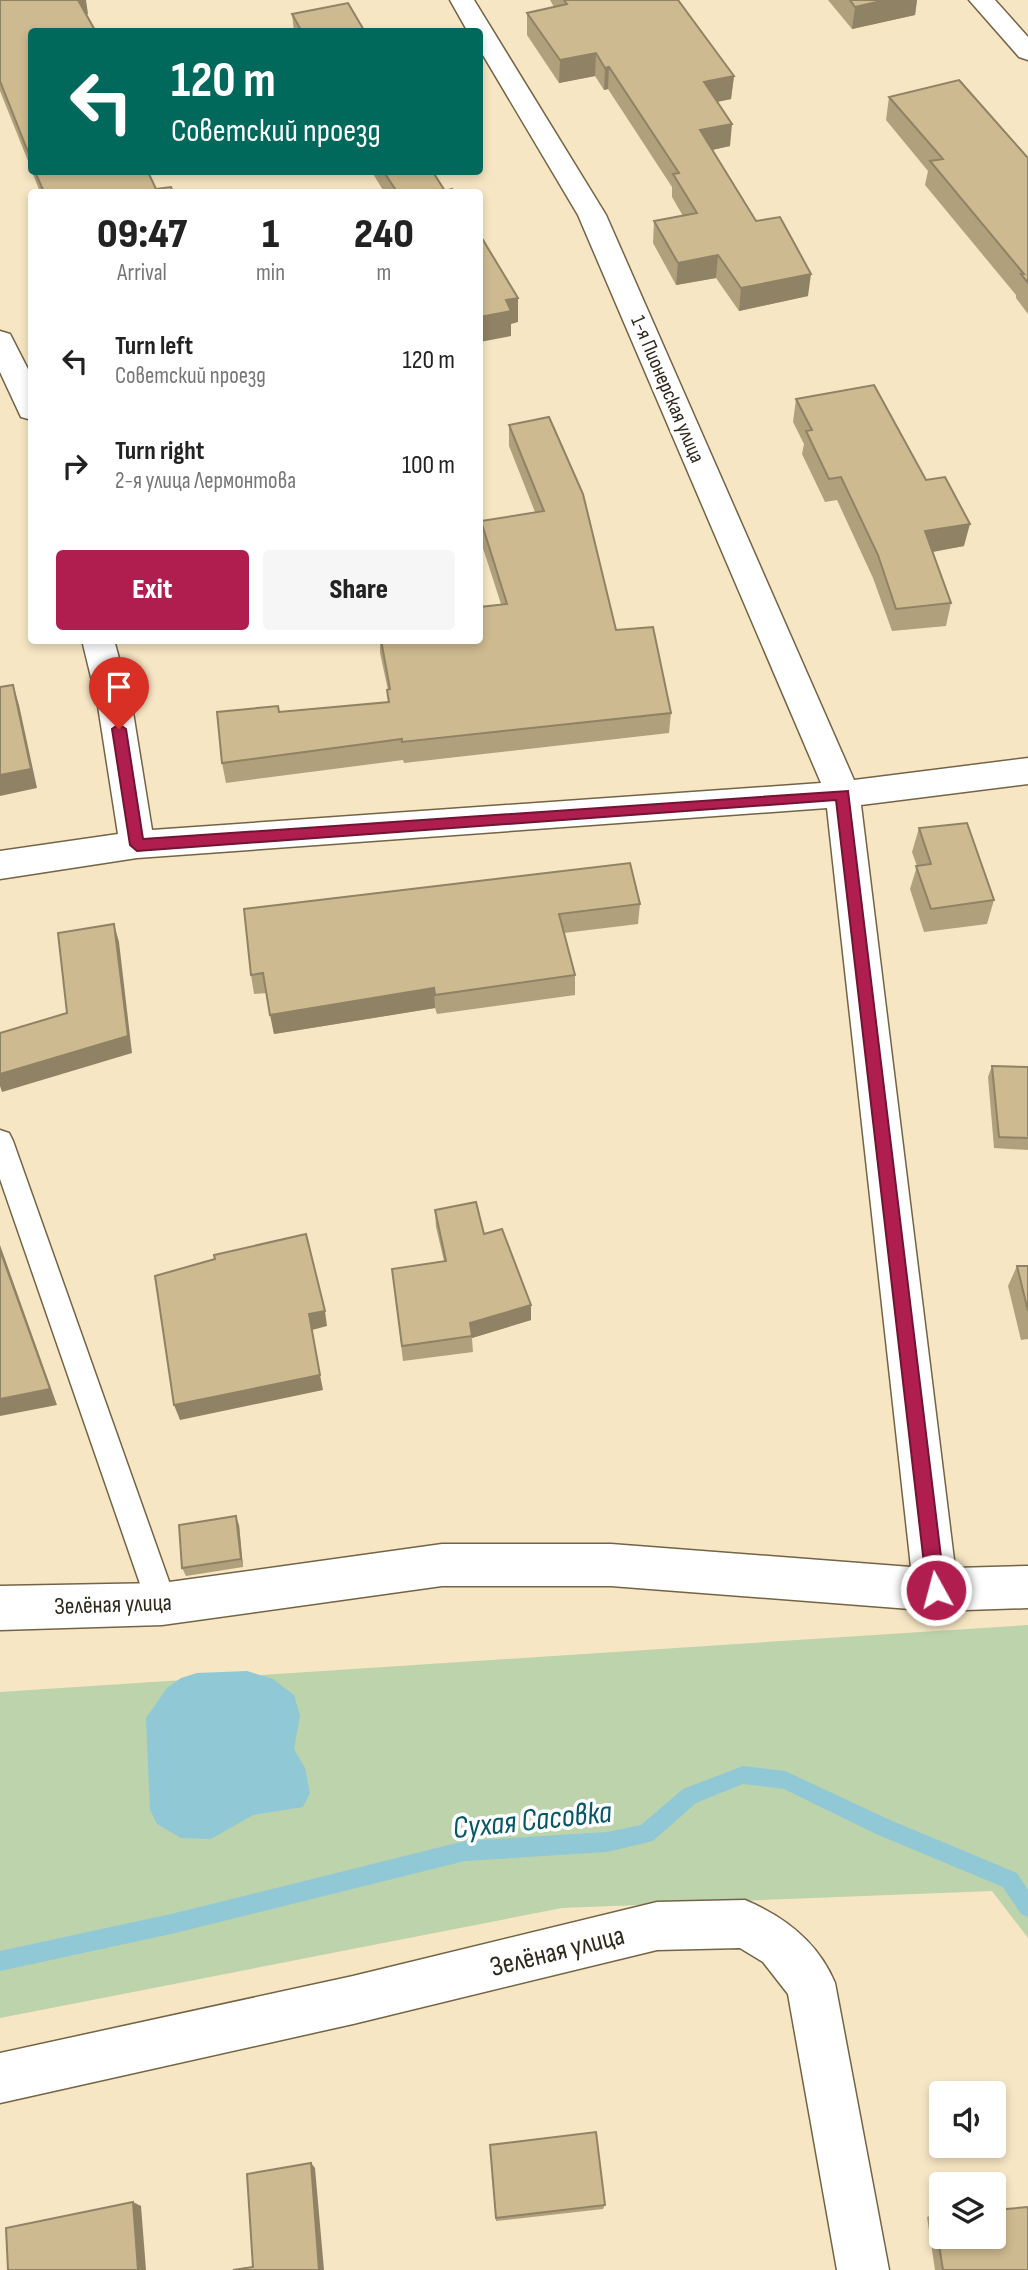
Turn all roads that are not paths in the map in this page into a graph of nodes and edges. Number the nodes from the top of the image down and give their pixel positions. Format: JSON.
{"nodes":[{"id":1,"x":462,"y":0,"type":"edge"},
{"id":2,"x":981,"y":0,"type":"edge"},
{"id":3,"x":479,"y":28,"type":"edge"},
{"id":4,"x":483,"y":35,"type":"edge"},
{"id":5,"x":1028,"y":52,"type":"edge"},
{"id":6,"x":0,"y":340,"type":"edge"},
{"id":7,"x":28,"y":401,"type":"edge"},
{"id":8,"x":99,"y":644,"type":"edge"},
{"id":9,"x":1028,"y":771,"type":"edge"},
{"id":10,"x":843,"y":794,"type":"junction"},
{"id":11,"x":137,"y":845,"type":"junction"},
{"id":12,"x":0,"y":865,"type":"edge"},
{"id":13,"x":0,"y":1141,"type":"edge"},
{"id":14,"x":1028,"y":1587,"type":"edge"},
{"id":15,"x":936,"y":1590,"type":"junction"},
{"id":16,"x":162,"y":1604,"type":"junction"},
{"id":17,"x":0,"y":1608,"type":"edge"},
{"id":18,"x":0,"y":2078,"type":"edge"},
{"id":19,"x":863,"y":2270,"type":"edge"}],
"edges":[{"from":1,"to":3,"type":"street","name":"1-я Пионерская улица"},
{"from":2,"to":5,"type":"street"},
{"from":4,"to":10,"type":"street","name":"1-я Пионерская улица"},
{"from":6,"to":7,"type":"street"},
{"from":8,"to":11,"type":"street"},
{"from":9,"to":10,"type":"street"},
{"from":10,"to":11,"type":"street"},
{"from":10,"to":15,"type":"street","name":"1-я Пионерская улица"},
{"from":11,"to":12,"type":"street"},
{"from":13,"to":16,"type":"lane"},
{"from":14,"to":15,"type":"street","name":"Зелёная улица"},
{"from":15,"to":16,"type":"street","name":"Зелёная улица"},
{"from":16,"to":17,"type":"street","name":"Зелёная улица"},
{"from":18,"to":19,"type":"street","name":"Зелёная улица"}]}
